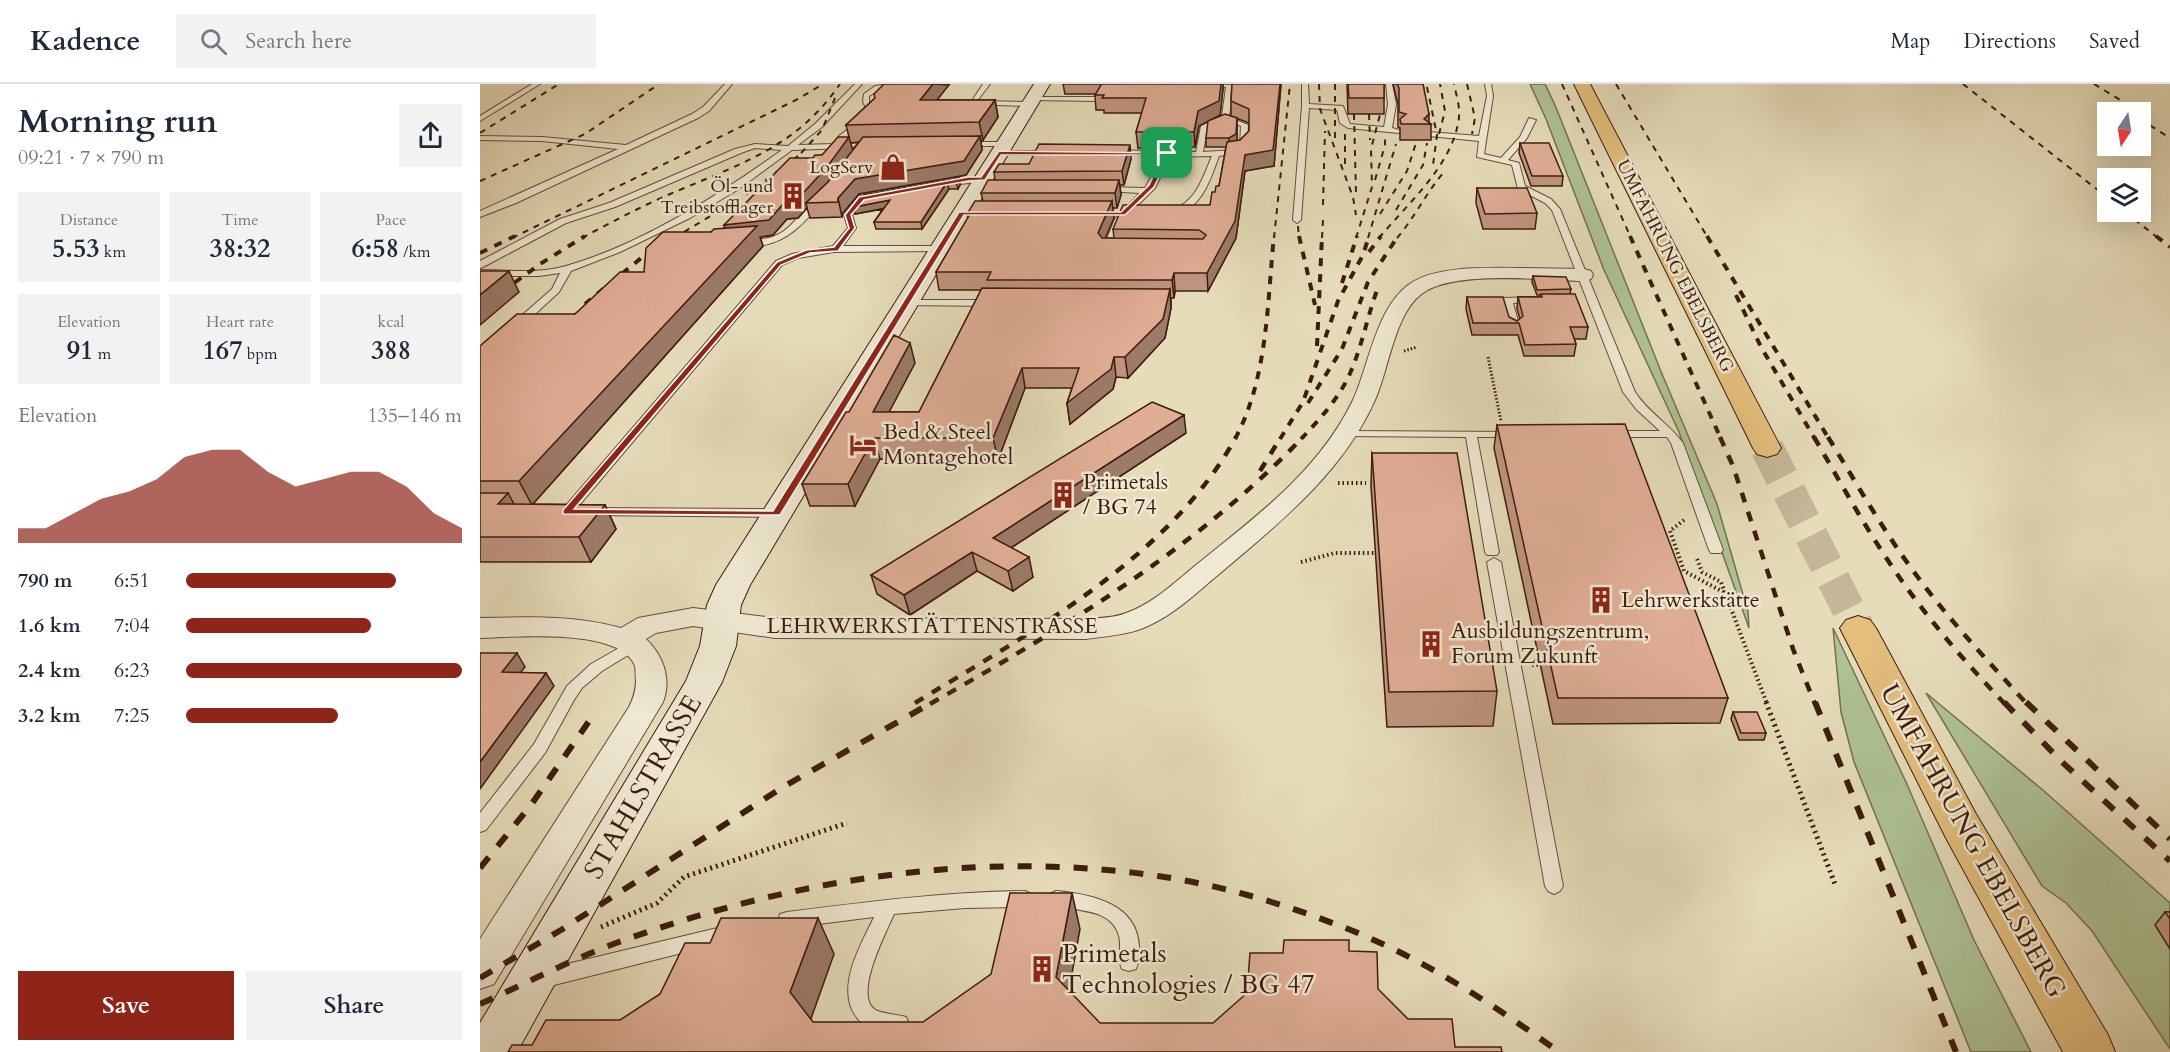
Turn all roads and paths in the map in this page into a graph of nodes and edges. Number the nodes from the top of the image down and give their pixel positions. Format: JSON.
{"nodes":[{"id":1,"x":537,"y":84,"type":"edge"},
{"id":2,"x":729,"y":84,"type":"edge"},
{"id":3,"x":859,"y":84,"type":"edge"},
{"id":4,"x":886,"y":84,"type":"edge"},
{"id":5,"x":987,"y":84,"type":"edge"},
{"id":6,"x":1305,"y":84,"type":"edge"},
{"id":7,"x":1389,"y":84,"type":"edge"},
{"id":8,"x":1488,"y":84,"type":"edge"},
{"id":9,"x":1582,"y":84,"type":"edge"},
{"id":10,"x":1200,"y":85,"type":"edge"},
{"id":11,"x":1035,"y":95,"type":"edge"},
{"id":12,"x":1098,"y":99,"type":"edge"},
{"id":13,"x":1306,"y":106,"type":"junction"},
{"id":14,"x":480,"y":118,"type":"edge"},
{"id":15,"x":1225,"y":118,"type":"junction"},
{"id":16,"x":1532,"y":120,"type":"dead end"},
{"id":17,"x":1385,"y":130,"type":"junction"},
{"id":18,"x":1399,"y":131,"type":"edge"},
{"id":19,"x":1429,"y":134,"type":"edge"},
{"id":20,"x":480,"y":138,"type":"edge"},
{"id":21,"x":1483,"y":139,"type":"junction"},
{"id":22,"x":880,"y":144,"type":"edge"},
{"id":23,"x":950,"y":144,"type":"edge"},
{"id":24,"x":863,"y":145,"type":"junction"},
{"id":25,"x":836,"y":147,"type":"junction"},
{"id":26,"x":630,"y":148,"type":"junction"},
{"id":27,"x":790,"y":148,"type":"junction"},
{"id":28,"x":1002,"y":149,"type":"junction"},
{"id":29,"x":1064,"y":152,"type":"edge"},
{"id":30,"x":1103,"y":152,"type":"edge"},
{"id":31,"x":1167,"y":153,"type":"junction"},
{"id":32,"x":859,"y":155,"type":"edge"},
{"id":33,"x":1199,"y":155,"type":"junction"},
{"id":34,"x":1215,"y":155,"type":"junction"},
{"id":35,"x":1503,"y":161,"type":"junction"},
{"id":36,"x":934,"y":185,"type":"edge"},
{"id":37,"x":830,"y":189,"type":"edge"},
{"id":38,"x":1097,"y":189,"type":"edge"},
{"id":39,"x":1147,"y":191,"type":"junction"},
{"id":40,"x":882,"y":195,"type":"edge"},
{"id":41,"x":976,"y":198,"type":"junction"},
{"id":42,"x":1112,"y":213,"type":"edge"},
{"id":43,"x":1122,"y":213,"type":"junction"},
{"id":44,"x":1172,"y":213,"type":"edge"},
{"id":45,"x":480,"y":214,"type":"edge"},
{"id":46,"x":1134,"y":214,"type":"edge"},
{"id":47,"x":1297,"y":220,"type":"dead end"},
{"id":48,"x":638,"y":241,"type":"junction"},
{"id":49,"x":656,"y":244,"type":"edge"},
{"id":50,"x":734,"y":244,"type":"edge"},
{"id":51,"x":836,"y":249,"type":"junction"},
{"id":52,"x":939,"y":249,"type":"junction"},
{"id":53,"x":1118,"y":251,"type":"edge"},
{"id":54,"x":480,"y":265,"type":"edge"},
{"id":55,"x":567,"y":270,"type":"junction"},
{"id":56,"x":480,"y":273,"type":"edge"},
{"id":57,"x":1584,"y":274,"type":"junction"},
{"id":58,"x":1551,"y":300,"type":"edge"},
{"id":59,"x":906,"y":303,"type":"junction"},
{"id":60,"x":999,"y":303,"type":"edge"},
{"id":61,"x":1515,"y":328,"type":"edge"},
{"id":62,"x":505,"y":336,"type":"edge"},
{"id":63,"x":1488,"y":357,"type":"dead end"},
{"id":64,"x":1346,"y":434,"type":"junction"},
{"id":65,"x":1471,"y":434,"type":"junction"},
{"id":66,"x":1504,"y":434,"type":"junction"},
{"id":67,"x":1530,"y":434,"type":"edge"},
{"id":68,"x":1598,"y":434,"type":"edge"},
{"id":69,"x":1671,"y":434,"type":"junction"},
{"id":70,"x":1767,"y":448,"type":"tunnel mouth"},
{"id":71,"x":1335,"y":483,"type":"dead end"},
{"id":72,"x":1366,"y":483,"type":"dead end"},
{"id":73,"x":776,"y":513,"type":"junction"},
{"id":74,"x":1685,"y":519,"type":"dead end"},
{"id":75,"x":1716,"y":550,"type":"dead end"},
{"id":76,"x":1695,"y":551,"type":"dead end"},
{"id":77,"x":1376,"y":553,"type":"edge"},
{"id":78,"x":1670,"y":558,"type":"edge"},
{"id":79,"x":1680,"y":558,"type":"junction"},
{"id":80,"x":1301,"y":562,"type":"dead end"},
{"id":81,"x":1725,"y":593,"type":"junction"},
{"id":82,"x":722,"y":621,"type":"junction"},
{"id":83,"x":480,"y":628,"type":"edge"},
{"id":84,"x":1858,"y":628,"type":"tunnel mouth"},
{"id":85,"x":629,"y":642,"type":"junction"},
{"id":86,"x":847,"y":823,"type":"dead end"},
{"id":87,"x":480,"y":825,"type":"edge"},
{"id":88,"x":1554,"y":886,"type":"dead end"},
{"id":89,"x":1836,"y":887,"type":"dead end"},
{"id":90,"x":888,"y":907,"type":"junction"},
{"id":91,"x":764,"y":925,"type":"edge"},
{"id":92,"x":742,"y":930,"type":"edge"},
{"id":93,"x":591,"y":931,"type":"dead end"},
{"id":94,"x":1129,"y":963,"type":"dead end"},
{"id":95,"x":480,"y":972,"type":"edge"},
{"id":96,"x":531,"y":981,"type":"junction"},
{"id":97,"x":915,"y":1025,"type":"edge"},
{"id":98,"x":490,"y":1052,"type":"edge"},
{"id":99,"x":2090,"y":1052,"type":"edge"}],
"edges":[{"from":1,"to":14,"type":"lane"},
{"from":2,"to":26,"type":"lane"},
{"from":3,"to":27,"type":"lane"},
{"from":4,"to":25,"type":"lane"},
{"from":5,"to":11,"type":"lane"},
{"from":6,"to":13,"type":"lane"},
{"from":7,"to":17,"type":"lane"},
{"from":8,"to":21,"type":"lane"},
{"from":9,"to":70,"type":"main road","name":"UMFAHRUNG EBELSBERG"},
{"from":10,"to":15,"type":"lane"},
{"from":11,"to":12,"type":"lane"},
{"from":11,"to":28,"type":"street","name":"STAHLSTRASSE"},
{"from":13,"to":17,"type":"lane"},
{"from":13,"to":47,"type":"lane"},
{"from":15,"to":33,"type":"lane"},
{"from":15,"to":34,"type":"lane"},
{"from":16,"to":35,"type":"lane"},
{"from":17,"to":18,"type":"lane"},
{"from":19,"to":21,"type":"lane"},
{"from":20,"to":26,"type":"lane"},
{"from":21,"to":35,"type":"lane"},
{"from":22,"to":24,"type":"lane"},
{"from":23,"to":28,"type":"lane"},
{"from":24,"to":25,"type":"lane"},
{"from":24,"to":32,"type":"lane"},
{"from":25,"to":27,"type":"lane"},
{"from":26,"to":45,"type":"lane"},
{"from":27,"to":48,"type":"lane"},
{"from":27,"to":54,"type":"lane"},
{"from":28,"to":29,"type":"lane"},
{"from":28,"to":41,"type":"street","name":"STAHLSTRASSE"},
{"from":30,"to":31,"type":"lane"},
{"from":31,"to":33,"type":"lane"},
{"from":31,"to":39,"type":"lane"},
{"from":33,"to":34,"type":"lane"},
{"from":34,"to":44,"type":"lane"},
{"from":35,"to":57,"type":"lane"},
{"from":36,"to":41,"type":"lane"},
{"from":37,"to":50,"type":"lane"},
{"from":38,"to":39,"type":"lane"},
{"from":39,"to":43,"type":"lane"},
{"from":40,"to":51,"type":"lane"},
{"from":41,"to":52,"type":"street","name":"STAHLSTRASSE"},
{"from":42,"to":43,"type":"lane"},
{"from":43,"to":46,"type":"lane"},
{"from":43,"to":53,"type":"lane"},
{"from":48,"to":49,"type":"lane"},
{"from":48,"to":55,"type":"lane"},
{"from":51,"to":52,"type":"lane"},
{"from":51,"to":73,"type":"lane"},
{"from":52,"to":59,"type":"street","name":"STAHLSTRASSE"},
{"from":55,"to":56,"type":"lane"},
{"from":55,"to":62,"type":"lane"},
{"from":57,"to":64,"type":"street","name":"LEHRWERKSTÄTTENSTRASSE"},
{"from":57,"to":69,"type":"lane"},
{"from":58,"to":61,"type":"lane"},
{"from":59,"to":60,"type":"lane"},
{"from":59,"to":73,"type":"street","name":"STAHLSTRASSE"},
{"from":63,"to":66,"type":"path"},
{"from":64,"to":65,"type":"lane"},
{"from":64,"to":82,"type":"street","name":"LEHRWERKSTÄTTENSTRASSE"},
{"from":65,"to":66,"type":"lane"},
{"from":65,"to":88,"type":"lane"},
{"from":66,"to":67,"type":"lane"},
{"from":68,"to":69,"type":"lane"},
{"from":69,"to":75,"type":"lane"},
{"from":71,"to":72,"type":"path"},
{"from":73,"to":82,"type":"street","name":"STAHLSTRASSE"},
{"from":74,"to":79,"type":"path"},
{"from":76,"to":81,"type":"path"},
{"from":77,"to":80,"type":"path"},
{"from":78,"to":79,"type":"path"},
{"from":79,"to":81,"type":"path"},
{"from":81,"to":89,"type":"path"},
{"from":82,"to":85,"type":"street","name":"LEHRWERKSTÄTTENSTRASSE"},
{"from":82,"to":96,"type":"street","name":"STAHLSTRASSE"},
{"from":83,"to":85,"type":"street"},
{"from":84,"to":99,"type":"main road","name":"UMFAHRUNG EBELSBERG"},
{"from":85,"to":87,"type":"lane"},
{"from":85,"to":95,"type":"street"},
{"from":86,"to":93,"type":"path"},
{"from":90,"to":91,"type":"lane"},
{"from":90,"to":94,"type":"lane"},
{"from":90,"to":97,"type":"lane"},
{"from":92,"to":96,"type":"lane"},
{"from":96,"to":98,"type":"street","name":"STAHLSTRASSE"}]}
